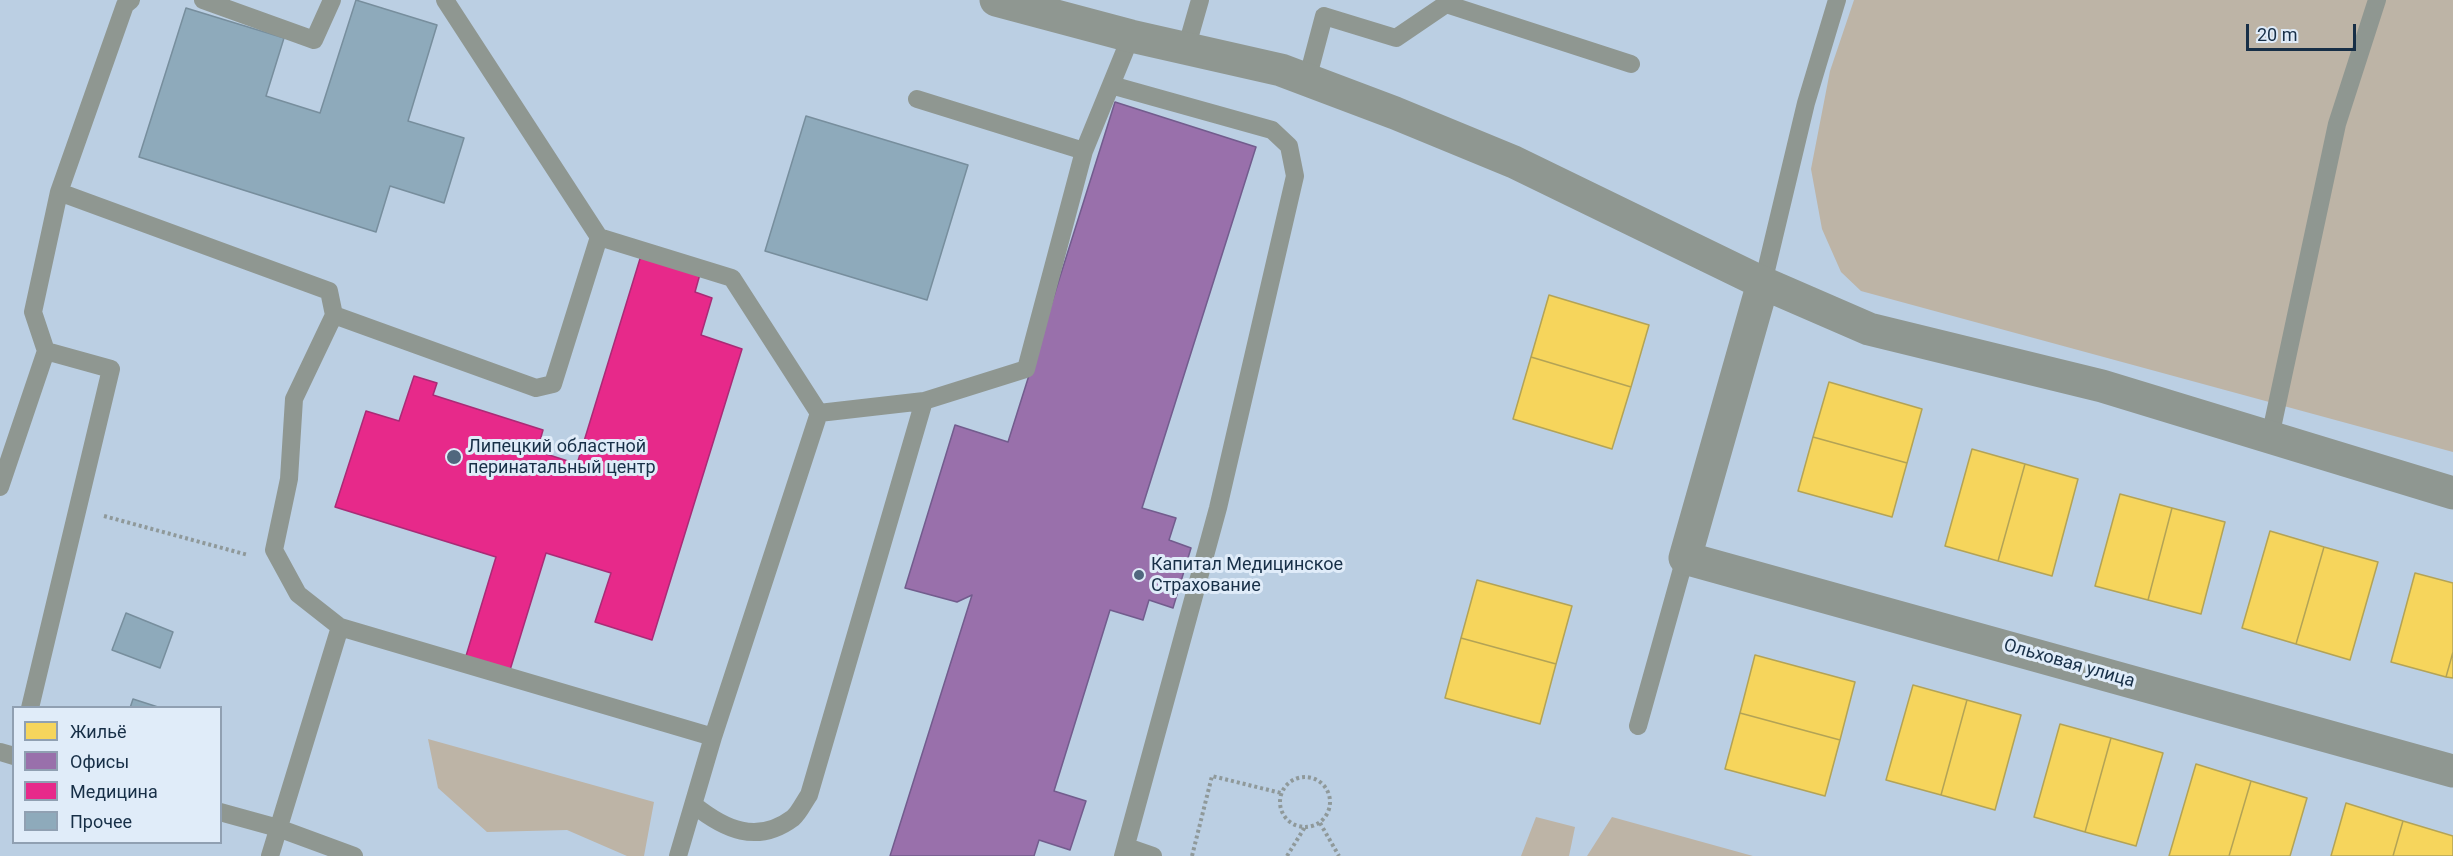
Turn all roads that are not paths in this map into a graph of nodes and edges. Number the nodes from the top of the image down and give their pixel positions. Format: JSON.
{"nodes":[{"id":1,"x":131,"y":0,"type":"edge"},
{"id":2,"x":203,"y":0,"type":"edge"},
{"id":3,"x":332,"y":0,"type":"edge"},
{"id":4,"x":445,"y":0,"type":"edge"},
{"id":5,"x":996,"y":0,"type":"edge"},
{"id":6,"x":1200,"y":0,"type":"edge"},
{"id":7,"x":1837,"y":0,"type":"edge"},
{"id":8,"x":2377,"y":0,"type":"edge"},
{"id":9,"x":1131,"y":36,"type":"junction"},
{"id":10,"x":1186,"y":49,"type":"junction"},
{"id":11,"x":1631,"y":64,"type":"dead end"},
{"id":12,"x":1307,"y":80,"type":"junction"},
{"id":13,"x":1111,"y":85,"type":"junction"},
{"id":14,"x":917,"y":99,"type":"dead end"},
{"id":15,"x":1084,"y":151,"type":"junction"},
{"id":16,"x":59,"y":192,"type":"junction"},
{"id":17,"x":599,"y":237,"type":"junction"},
{"id":18,"x":1762,"y":283,"type":"junction"},
{"id":19,"x":334,"y":315,"type":"junction"},
{"id":20,"x":46,"y":351,"type":"junction"},
{"id":21,"x":924,"y":401,"type":"junction"},
{"id":22,"x":819,"y":413,"type":"junction"},
{"id":23,"x":2270,"y":437,"type":"junction"},
{"id":24,"x":0,"y":487,"type":"edge"},
{"id":25,"x":2453,"y":493,"type":"edge"},
{"id":26,"x":1685,"y":558,"type":"junction"},
{"id":27,"x":340,"y":627,"type":"junction"},
{"id":28,"x":30,"y":706,"type":"edge"},
{"id":29,"x":1638,"y":726,"type":"dead end"},
{"id":30,"x":713,"y":737,"type":"junction"},
{"id":31,"x":2453,"y":771,"type":"edge"},
{"id":32,"x":694,"y":805,"type":"junction"},
{"id":33,"x":222,"y":813,"type":"edge"},
{"id":34,"x":278,"y":828,"type":"junction"},
{"id":35,"x":1125,"y":852,"type":"edge"},
{"id":36,"x":270,"y":856,"type":"edge"},
{"id":37,"x":354,"y":856,"type":"edge"},
{"id":38,"x":678,"y":856,"type":"edge"},
{"id":39,"x":1153,"y":856,"type":"edge"}],
"edges":[{"from":1,"to":16,"type":"lane"},
{"from":2,"to":3,"type":"lane"},
{"from":4,"to":17,"type":"lane"},
{"from":5,"to":9,"type":"street"},
{"from":6,"to":10,"type":"lane"},
{"from":7,"to":18,"type":"lane"},
{"from":8,"to":23,"type":"lane"},
{"from":9,"to":10,"type":"street"},
{"from":9,"to":13,"type":"lane"},
{"from":10,"to":12,"type":"street"},
{"from":11,"to":12,"type":"lane"},
{"from":12,"to":18,"type":"street"},
{"from":13,"to":15,"type":"lane"},
{"from":13,"to":35,"type":"lane"},
{"from":14,"to":15,"type":"lane"},
{"from":15,"to":21,"type":"lane"},
{"from":16,"to":19,"type":"lane"},
{"from":16,"to":20,"type":"lane"},
{"from":17,"to":19,"type":"lane"},
{"from":17,"to":22,"type":"lane"},
{"from":18,"to":23,"type":"street"},
{"from":18,"to":26,"type":"street"},
{"from":19,"to":27,"type":"lane"},
{"from":20,"to":24,"type":"lane"},
{"from":20,"to":28,"type":"lane"},
{"from":21,"to":22,"type":"lane"},
{"from":21,"to":32,"type":"lane"},
{"from":22,"to":30,"type":"lane"},
{"from":23,"to":25,"type":"street"},
{"from":26,"to":29,"type":"lane"},
{"from":26,"to":31,"type":"street","name":"Ольховая улица"},
{"from":27,"to":30,"type":"lane"},
{"from":27,"to":34,"type":"lane"},
{"from":30,"to":32,"type":"lane"},
{"from":32,"to":38,"type":"lane"},
{"from":33,"to":34,"type":"lane"},
{"from":34,"to":36,"type":"lane"},
{"from":34,"to":37,"type":"lane"},
{"from":35,"to":39,"type":"lane"}]}
